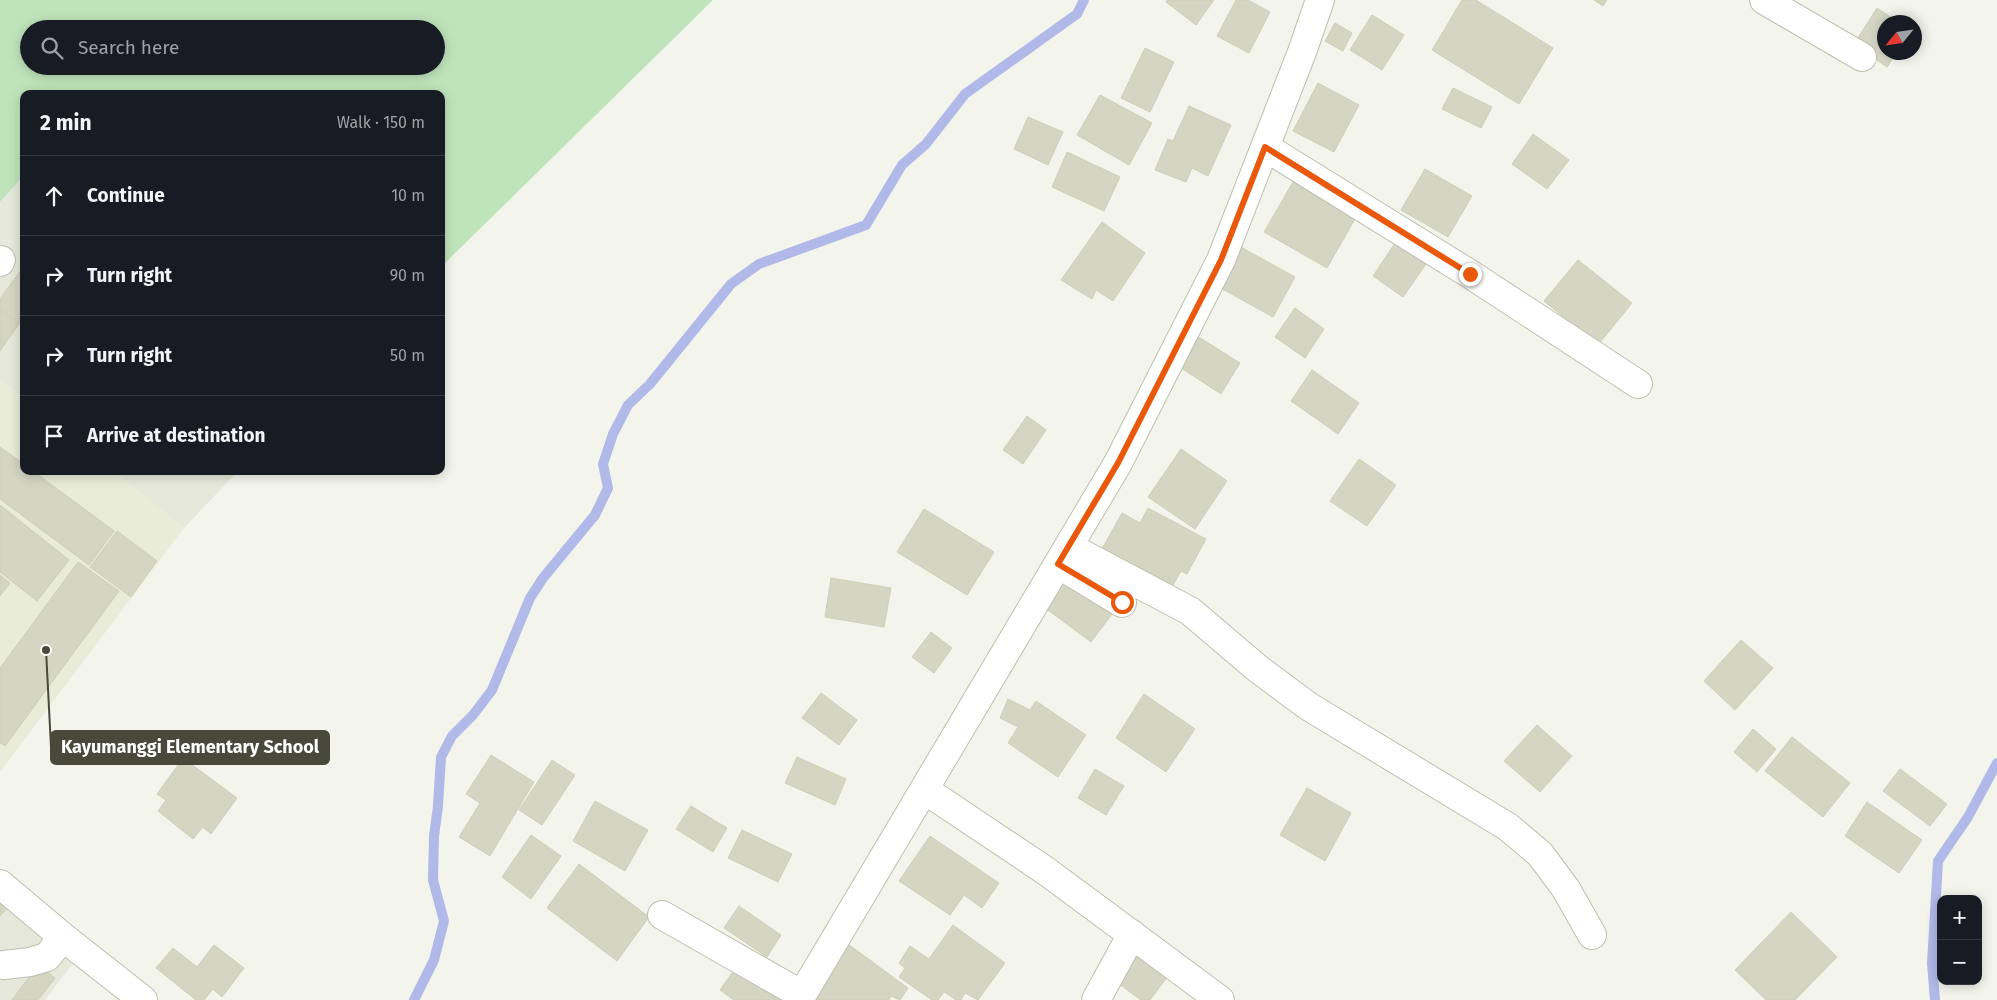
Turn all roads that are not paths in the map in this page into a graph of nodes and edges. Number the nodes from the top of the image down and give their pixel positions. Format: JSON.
{"nodes":[{"id":1,"x":1320,"y":0,"type":"edge"},
{"id":2,"x":1764,"y":0,"type":"edge"},
{"id":3,"x":1862,"y":57,"type":"dead end"},
{"id":4,"x":1265,"y":147,"type":"junction"},
{"id":5,"x":1638,"y":384,"type":"dead end"},
{"id":6,"x":1063,"y":556,"type":"junction"},
{"id":7,"x":1122,"y":602,"type":"dead end"},
{"id":8,"x":924,"y":790,"type":"junction"},
{"id":9,"x":0,"y":884,"type":"edge"},
{"id":10,"x":662,"y":915,"type":"dead end"},
{"id":11,"x":1132,"y":934,"type":"junction"},
{"id":12,"x":1592,"y":935,"type":"dead end"},
{"id":13,"x":63,"y":937,"type":"junction"},
{"id":14,"x":4,"y":965,"type":"dead end"},
{"id":15,"x":801,"y":998,"type":"edge"},
{"id":16,"x":143,"y":1000,"type":"edge"},
{"id":17,"x":1096,"y":1000,"type":"edge"},
{"id":18,"x":1220,"y":1000,"type":"edge"}],
"edges":[{"from":1,"to":4,"type":"street"},
{"from":2,"to":3,"type":"street"},
{"from":4,"to":5,"type":"street"},
{"from":4,"to":6,"type":"street"},
{"from":6,"to":7,"type":"street"},
{"from":6,"to":8,"type":"street"},
{"from":6,"to":12,"type":"street"},
{"from":8,"to":11,"type":"street"},
{"from":8,"to":15,"type":"street"},
{"from":9,"to":13,"type":"street"},
{"from":10,"to":15,"type":"street"},
{"from":11,"to":17,"type":"street"},
{"from":11,"to":18,"type":"street"},
{"from":13,"to":14,"type":"street"},
{"from":13,"to":16,"type":"street"}]}
